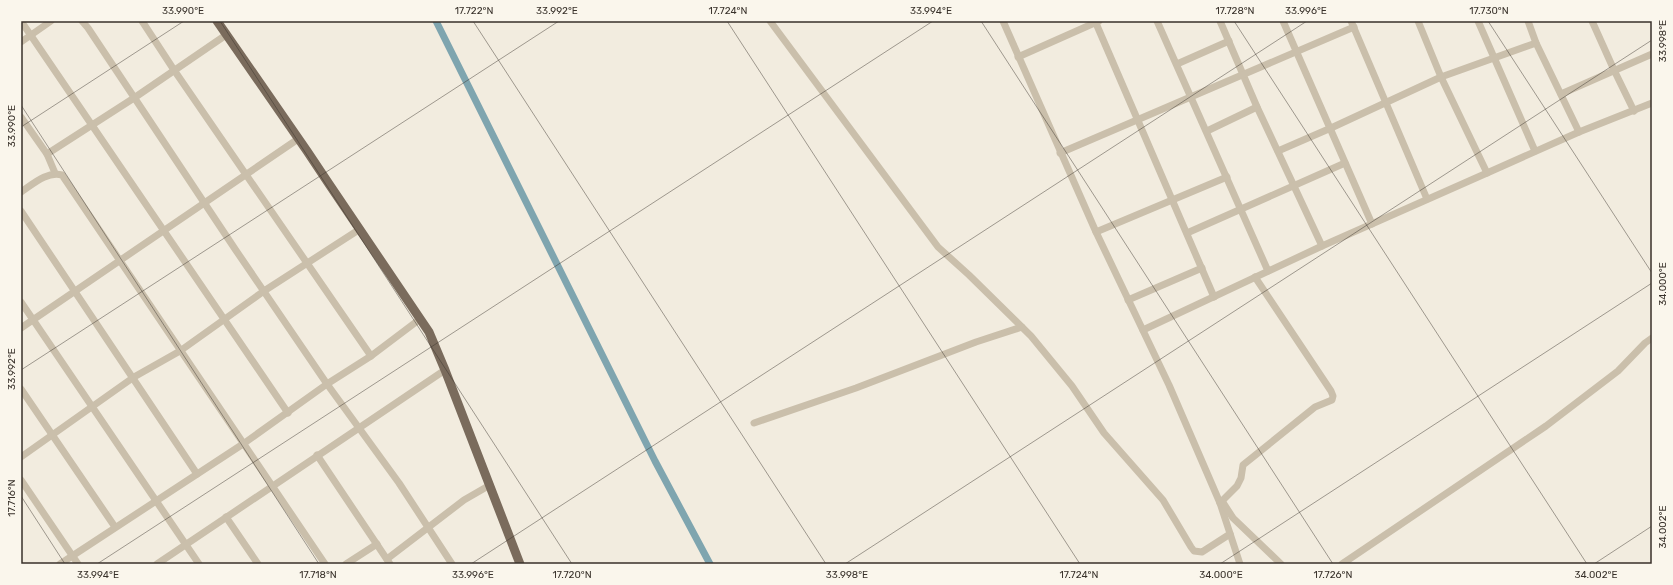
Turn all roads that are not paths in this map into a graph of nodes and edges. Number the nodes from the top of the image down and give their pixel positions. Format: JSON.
{"nodes":[{"id":1,"x":21,"y":21,"type":"edge"},
{"id":2,"x":51,"y":21,"type":"edge"},
{"id":3,"x":82,"y":21,"type":"edge"},
{"id":4,"x":142,"y":21,"type":"edge"},
{"id":5,"x":217,"y":21,"type":"edge"},
{"id":6,"x":770,"y":21,"type":"edge"},
{"id":7,"x":1003,"y":21,"type":"edge"},
{"id":8,"x":1157,"y":21,"type":"edge"},
{"id":9,"x":1220,"y":21,"type":"edge"},
{"id":10,"x":1283,"y":21,"type":"edge"},
{"id":11,"x":1418,"y":21,"type":"edge"},
{"id":12,"x":1478,"y":21,"type":"edge"},
{"id":13,"x":1528,"y":21,"type":"edge"},
{"id":14,"x":1592,"y":21,"type":"edge"},
{"id":15,"x":1097,"y":22,"type":"edge"},
{"id":16,"x":1352,"y":24,"type":"edge"},
{"id":17,"x":30,"y":35,"type":"junction"},
{"id":18,"x":226,"y":35,"type":"junction"},
{"id":19,"x":1229,"y":41,"type":"junction"},
{"id":20,"x":21,"y":42,"type":"edge"},
{"id":21,"x":1536,"y":43,"type":"junction"},
{"id":22,"x":1296,"y":51,"type":"junction"},
{"id":23,"x":1652,"y":54,"type":"edge"},
{"id":24,"x":1018,"y":57,"type":"junction"},
{"id":25,"x":1493,"y":57,"type":"junction"},
{"id":26,"x":1177,"y":64,"type":"junction"},
{"id":27,"x":174,"y":70,"type":"junction"},
{"id":28,"x":1614,"y":70,"type":"junction"},
{"id":29,"x":1242,"y":74,"type":"junction"},
{"id":30,"x":1441,"y":77,"type":"junction"},
{"id":31,"x":1561,"y":94,"type":"junction"},
{"id":32,"x":1192,"y":97,"type":"junction"},
{"id":33,"x":134,"y":98,"type":"junction"},
{"id":34,"x":1386,"y":102,"type":"junction"},
{"id":35,"x":1652,"y":103,"type":"edge"},
{"id":36,"x":1257,"y":108,"type":"junction"},
{"id":37,"x":1634,"y":111,"type":"junction"},
{"id":38,"x":21,"y":117,"type":"edge"},
{"id":39,"x":1138,"y":120,"type":"junction"},
{"id":40,"x":91,"y":125,"type":"junction"},
{"id":41,"x":1331,"y":128,"type":"junction"},
{"id":42,"x":1206,"y":130,"type":"junction"},
{"id":43,"x":1579,"y":132,"type":"junction"},
{"id":44,"x":298,"y":139,"type":"junction"},
{"id":45,"x":1278,"y":150,"type":"junction"},
{"id":46,"x":1535,"y":151,"type":"junction"},
{"id":47,"x":1060,"y":153,"type":"junction"},
{"id":48,"x":47,"y":154,"type":"junction"},
{"id":49,"x":1345,"y":163,"type":"junction"},
{"id":50,"x":55,"y":173,"type":"junction"},
{"id":51,"x":245,"y":174,"type":"junction"},
{"id":52,"x":1487,"y":174,"type":"junction"},
{"id":53,"x":1226,"y":177,"type":"junction"},
{"id":54,"x":1293,"y":186,"type":"junction"},
{"id":55,"x":21,"y":192,"type":"edge"},
{"id":56,"x":1427,"y":199,"type":"junction"},
{"id":57,"x":1172,"y":200,"type":"junction"},
{"id":58,"x":205,"y":203,"type":"junction"},
{"id":59,"x":1241,"y":209,"type":"junction"},
{"id":60,"x":21,"y":211,"type":"edge"},
{"id":61,"x":1372,"y":224,"type":"junction"},
{"id":62,"x":360,"y":229,"type":"junction"},
{"id":63,"x":164,"y":231,"type":"junction"},
{"id":64,"x":1096,"y":232,"type":"junction"},
{"id":65,"x":1187,"y":233,"type":"junction"},
{"id":66,"x":1322,"y":246,"type":"junction"},
{"id":67,"x":120,"y":261,"type":"junction"},
{"id":68,"x":306,"y":264,"type":"junction"},
{"id":69,"x":1202,"y":268,"type":"junction"},
{"id":70,"x":1268,"y":271,"type":"junction"},
{"id":71,"x":1255,"y":277,"type":"junction"},
{"id":72,"x":75,"y":290,"type":"junction"},
{"id":73,"x":264,"y":291,"type":"junction"},
{"id":74,"x":1214,"y":297,"type":"junction"},
{"id":75,"x":1128,"y":300,"type":"junction"},
{"id":76,"x":21,"y":302,"type":"edge"},
{"id":77,"x":223,"y":319,"type":"junction"},
{"id":78,"x":420,"y":319,"type":"junction"},
{"id":79,"x":33,"y":320,"type":"junction"},
{"id":80,"x":1022,"y":327,"type":"junction"},
{"id":81,"x":21,"y":328,"type":"edge"},
{"id":82,"x":1143,"y":330,"type":"junction"},
{"id":83,"x":1652,"y":338,"type":"edge"},
{"id":84,"x":180,"y":351,"type":"junction"},
{"id":85,"x":371,"y":356,"type":"junction"},
{"id":86,"x":445,"y":370,"type":"junction"},
{"id":87,"x":134,"y":377,"type":"junction"},
{"id":88,"x":328,"y":384,"type":"junction"},
{"id":89,"x":21,"y":389,"type":"edge"},
{"id":90,"x":92,"y":407,"type":"junction"},
{"id":91,"x":288,"y":413,"type":"junction"},
{"id":92,"x":754,"y":424,"type":"dead end"},
{"id":93,"x":359,"y":427,"type":"junction"},
{"id":94,"x":52,"y":435,"type":"junction"},
{"id":95,"x":243,"y":444,"type":"junction"},
{"id":96,"x":317,"y":455,"type":"junction"},
{"id":97,"x":21,"y":457,"type":"edge"},
{"id":98,"x":198,"y":474,"type":"junction"},
{"id":99,"x":21,"y":480,"type":"edge"},
{"id":100,"x":490,"y":485,"type":"junction"},
{"id":101,"x":273,"y":486,"type":"junction"},
{"id":102,"x":156,"y":501,"type":"junction"},
{"id":103,"x":1221,"y":502,"type":"junction"},
{"id":104,"x":226,"y":517,"type":"junction"},
{"id":105,"x":115,"y":527,"type":"junction"},
{"id":106,"x":427,"y":527,"type":"junction"},
{"id":107,"x":1230,"y":534,"type":"junction"},
{"id":108,"x":185,"y":544,"type":"junction"},
{"id":109,"x":377,"y":544,"type":"junction"},
{"id":110,"x":72,"y":556,"type":"junction"},
{"id":111,"x":389,"y":561,"type":"edge"},
{"id":112,"x":60,"y":564,"type":"edge"},
{"id":113,"x":78,"y":564,"type":"edge"},
{"id":114,"x":157,"y":564,"type":"edge"},
{"id":115,"x":199,"y":564,"type":"edge"},
{"id":116,"x":258,"y":564,"type":"edge"},
{"id":117,"x":326,"y":564,"type":"edge"},
{"id":118,"x":346,"y":564,"type":"edge"},
{"id":119,"x":452,"y":564,"type":"edge"},
{"id":120,"x":520,"y":564,"type":"edge"},
{"id":121,"x":1240,"y":564,"type":"edge"},
{"id":122,"x":1280,"y":564,"type":"edge"},
{"id":123,"x":1342,"y":564,"type":"edge"}],
"edges":[{"from":1,"to":17,"type":"street"},
{"from":2,"to":17,"type":"street"},
{"from":3,"to":33,"type":"street"},
{"from":4,"to":27,"type":"street"},
{"from":5,"to":18,"type":"main road"},
{"from":6,"to":80,"type":"street"},
{"from":7,"to":24,"type":"street"},
{"from":8,"to":26,"type":"street"},
{"from":9,"to":19,"type":"street"},
{"from":10,"to":22,"type":"street"},
{"from":11,"to":30,"type":"street"},
{"from":12,"to":25,"type":"street"},
{"from":13,"to":21,"type":"street"},
{"from":14,"to":28,"type":"street"},
{"from":15,"to":24,"type":"street"},
{"from":15,"to":39,"type":"street"},
{"from":16,"to":22,"type":"street"},
{"from":16,"to":34,"type":"street"},
{"from":17,"to":20,"type":"street"},
{"from":17,"to":40,"type":"street"},
{"from":18,"to":27,"type":"street"},
{"from":18,"to":44,"type":"main road"},
{"from":19,"to":26,"type":"street"},
{"from":19,"to":29,"type":"street"},
{"from":21,"to":25,"type":"street"},
{"from":21,"to":31,"type":"street"},
{"from":22,"to":29,"type":"street"},
{"from":22,"to":41,"type":"street"},
{"from":23,"to":28,"type":"street"},
{"from":24,"to":47,"type":"street"},
{"from":25,"to":30,"type":"street"},
{"from":25,"to":46,"type":"street"},
{"from":26,"to":32,"type":"street"},
{"from":27,"to":33,"type":"street"},
{"from":27,"to":51,"type":"street"},
{"from":28,"to":31,"type":"street"},
{"from":28,"to":37,"type":"street"},
{"from":29,"to":32,"type":"street"},
{"from":29,"to":36,"type":"street"},
{"from":30,"to":34,"type":"street"},
{"from":30,"to":52,"type":"street"},
{"from":31,"to":43,"type":"street"},
{"from":32,"to":39,"type":"street"},
{"from":32,"to":42,"type":"street"},
{"from":33,"to":40,"type":"street"},
{"from":33,"to":58,"type":"street"},
{"from":34,"to":41,"type":"street"},
{"from":34,"to":56,"type":"street"},
{"from":35,"to":37,"type":"street"},
{"from":36,"to":42,"type":"street"},
{"from":36,"to":45,"type":"street"},
{"from":37,"to":43,"type":"street"},
{"from":38,"to":48,"type":"street"},
{"from":39,"to":47,"type":"street"},
{"from":39,"to":57,"type":"street"},
{"from":40,"to":48,"type":"street"},
{"from":40,"to":63,"type":"street"},
{"from":41,"to":45,"type":"street"},
{"from":41,"to":49,"type":"street"},
{"from":42,"to":53,"type":"street"},
{"from":43,"to":46,"type":"street"},
{"from":44,"to":51,"type":"street"},
{"from":44,"to":62,"type":"main road"},
{"from":45,"to":54,"type":"street"},
{"from":46,"to":52,"type":"street"},
{"from":47,"to":64,"type":"street"},
{"from":48,"to":50,"type":"street"},
{"from":49,"to":54,"type":"street"},
{"from":49,"to":61,"type":"street"},
{"from":50,"to":55,"type":"street"},
{"from":50,"to":67,"type":"street"},
{"from":51,"to":58,"type":"street"},
{"from":51,"to":68,"type":"street"},
{"from":52,"to":56,"type":"street"},
{"from":53,"to":57,"type":"street"},
{"from":53,"to":59,"type":"street"},
{"from":54,"to":59,"type":"street"},
{"from":54,"to":66,"type":"street"},
{"from":56,"to":61,"type":"street"},
{"from":57,"to":64,"type":"street"},
{"from":57,"to":65,"type":"street"},
{"from":58,"to":63,"type":"street"},
{"from":58,"to":73,"type":"street"},
{"from":59,"to":65,"type":"street"},
{"from":59,"to":70,"type":"street"},
{"from":60,"to":72,"type":"street"},
{"from":61,"to":66,"type":"street"},
{"from":62,"to":68,"type":"street"},
{"from":62,"to":78,"type":"main road"},
{"from":63,"to":67,"type":"street"},
{"from":63,"to":77,"type":"street"},
{"from":64,"to":75,"type":"street"},
{"from":65,"to":69,"type":"street"},
{"from":66,"to":70,"type":"street"},
{"from":67,"to":72,"type":"street"},
{"from":67,"to":84,"type":"street"},
{"from":68,"to":73,"type":"street"},
{"from":68,"to":85,"type":"street"},
{"from":69,"to":74,"type":"street"},
{"from":69,"to":75,"type":"street"},
{"from":70,"to":71,"type":"street"},
{"from":71,"to":74,"type":"street"},
{"from":71,"to":103,"type":"street"},
{"from":72,"to":79,"type":"street"},
{"from":72,"to":87,"type":"street"},
{"from":73,"to":77,"type":"street"},
{"from":73,"to":88,"type":"street"},
{"from":74,"to":82,"type":"street"},
{"from":75,"to":82,"type":"street"},
{"from":76,"to":79,"type":"street"},
{"from":77,"to":84,"type":"street"},
{"from":77,"to":91,"type":"street"},
{"from":78,"to":85,"type":"street"},
{"from":78,"to":86,"type":"main road"},
{"from":79,"to":81,"type":"street"},
{"from":79,"to":90,"type":"street"},
{"from":80,"to":92,"type":"street"},
{"from":80,"to":107,"type":"street"},
{"from":82,"to":103,"type":"street"},
{"from":83,"to":123,"type":"street"},
{"from":84,"to":87,"type":"street"},
{"from":84,"to":95,"type":"street"},
{"from":85,"to":88,"type":"street"},
{"from":86,"to":93,"type":"street"},
{"from":86,"to":100,"type":"main road"},
{"from":87,"to":90,"type":"street"},
{"from":87,"to":98,"type":"street"},
{"from":88,"to":91,"type":"street"},
{"from":88,"to":93,"type":"street"},
{"from":89,"to":94,"type":"street"},
{"from":90,"to":94,"type":"street"},
{"from":90,"to":102,"type":"street"},
{"from":91,"to":95,"type":"street"},
{"from":93,"to":96,"type":"street"},
{"from":93,"to":106,"type":"street"},
{"from":94,"to":97,"type":"street"},
{"from":94,"to":105,"type":"street"},
{"from":95,"to":98,"type":"street"},
{"from":95,"to":101,"type":"street"},
{"from":96,"to":101,"type":"street"},
{"from":96,"to":109,"type":"street"},
{"from":98,"to":102,"type":"street"},
{"from":99,"to":110,"type":"street"},
{"from":100,"to":106,"type":"street"},
{"from":100,"to":120,"type":"main road"},
{"from":101,"to":104,"type":"street"},
{"from":101,"to":117,"type":"street"},
{"from":102,"to":105,"type":"street"},
{"from":102,"to":108,"type":"street"},
{"from":103,"to":107,"type":"street"},
{"from":103,"to":122,"type":"street"},
{"from":104,"to":108,"type":"street"},
{"from":104,"to":116,"type":"street"},
{"from":105,"to":110,"type":"street"},
{"from":106,"to":111,"type":"street"},
{"from":106,"to":119,"type":"street"},
{"from":107,"to":121,"type":"street"},
{"from":108,"to":114,"type":"street"},
{"from":108,"to":115,"type":"street"},
{"from":109,"to":111,"type":"street"},
{"from":109,"to":118,"type":"street"},
{"from":110,"to":112,"type":"street"},
{"from":110,"to":113,"type":"street"}]}
